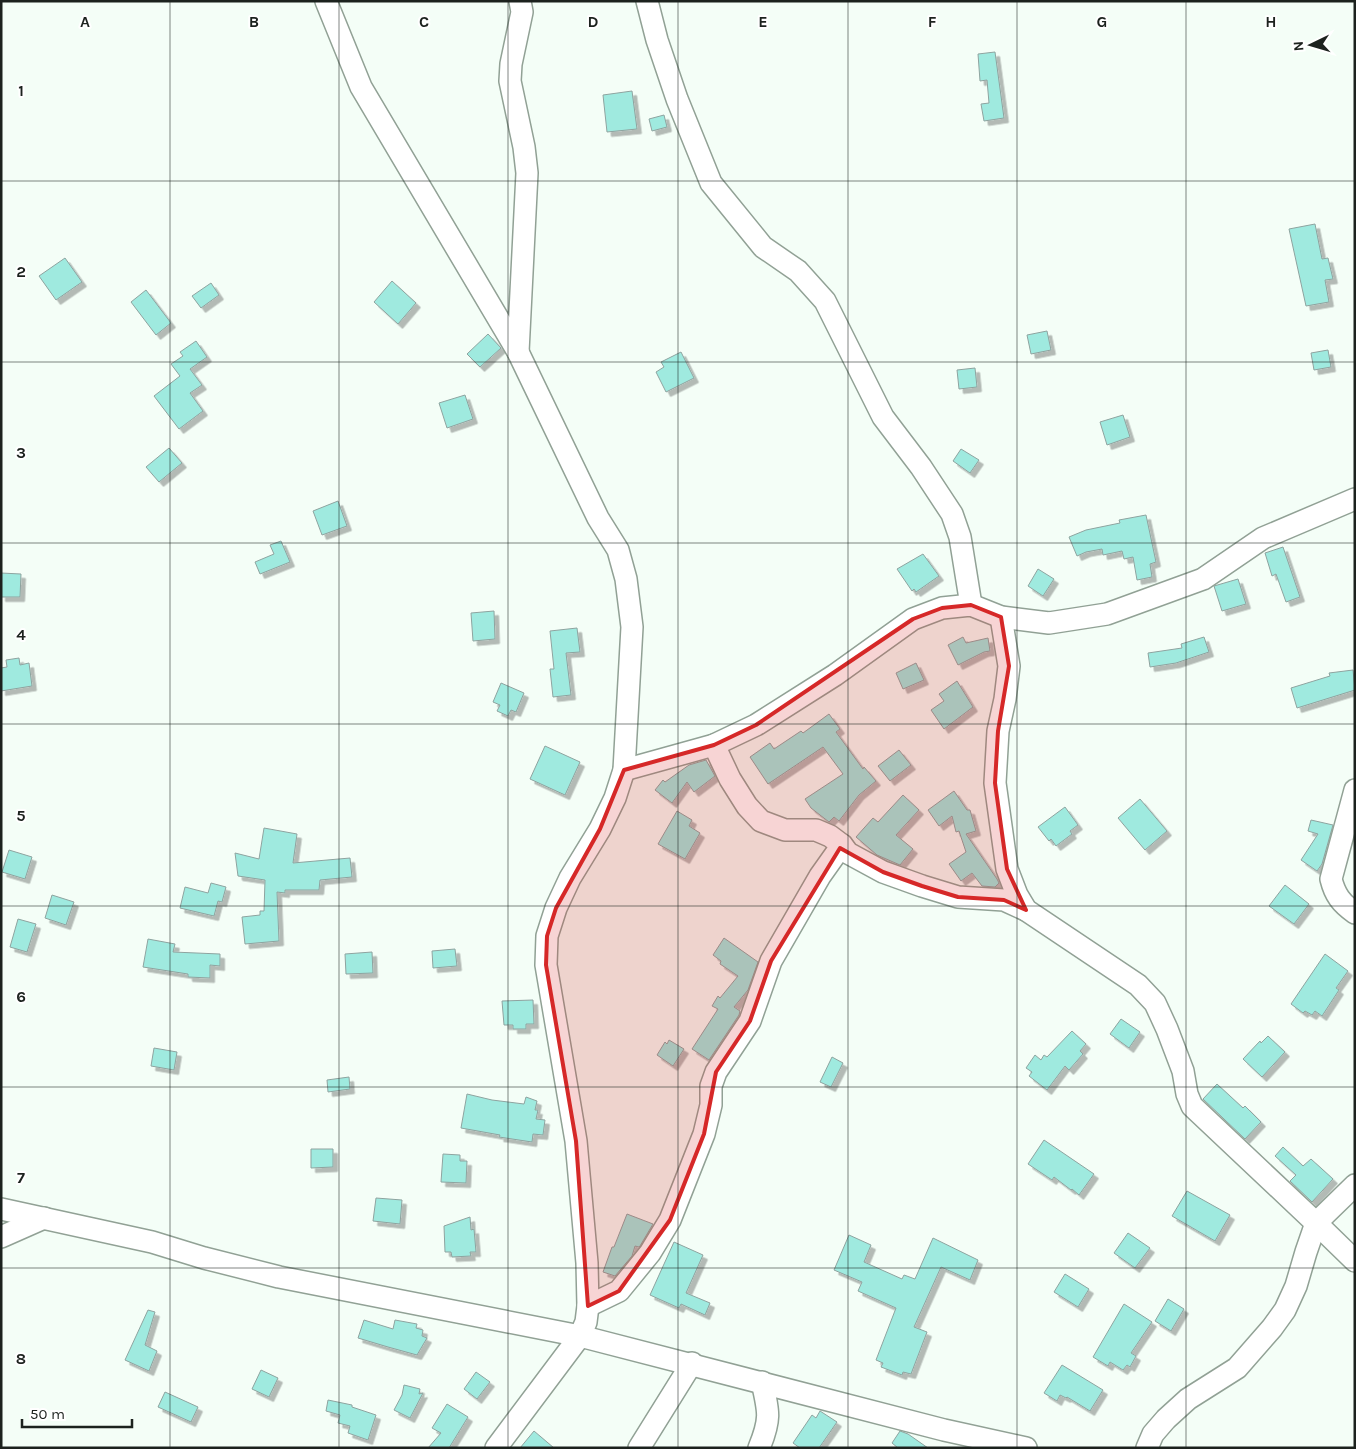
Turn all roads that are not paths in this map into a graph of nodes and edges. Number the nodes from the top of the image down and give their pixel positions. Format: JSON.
{"nodes":[{"id":1,"x":326,"y":1,"type":"edge"},
{"id":2,"x":520,"y":1,"type":"edge"},
{"id":3,"x":648,"y":1,"type":"edge"},
{"id":4,"x":518,"y":352,"type":"junction"},
{"id":5,"x":1355,"y":499,"type":"edge"},
{"id":6,"x":971,"y":604,"type":"junction"},
{"id":7,"x":1001,"y":618,"type":"junction"},
{"id":8,"x":714,"y":745,"type":"junction"},
{"id":9,"x":624,"y":770,"type":"junction"},
{"id":10,"x":1355,"y":790,"type":"edge"},
{"id":11,"x":842,"y":845,"type":"junction"},
{"id":12,"x":1026,"y":910,"type":"junction"},
{"id":13,"x":1355,"y":913,"type":"edge"},
{"id":14,"x":1355,"y":1185,"type":"edge"},
{"id":15,"x":1,"y":1209,"type":"edge"},
{"id":16,"x":44,"y":1218,"type":"junction"},
{"id":17,"x":1316,"y":1223,"type":"junction"},
{"id":18,"x":1,"y":1237,"type":"edge"},
{"id":19,"x":1355,"y":1261,"type":"edge"},
{"id":20,"x":588,"y":1306,"type":"junction"},
{"id":21,"x":580,"y":1336,"type":"junction"},
{"id":22,"x":692,"y":1363,"type":"junction"},
{"id":23,"x":762,"y":1382,"type":"junction"},
{"id":24,"x":940,"y":1439,"type":"edge"},
{"id":25,"x":496,"y":1448,"type":"edge"},
{"id":26,"x":639,"y":1448,"type":"edge"},
{"id":27,"x":759,"y":1448,"type":"edge"},
{"id":28,"x":1026,"y":1448,"type":"edge"},
{"id":29,"x":1147,"y":1448,"type":"edge"}],
"edges":[{"from":1,"to":4,"type":"street"},
{"from":2,"to":4,"type":"street"},
{"from":3,"to":6,"type":"street"},
{"from":4,"to":9,"type":"street"},
{"from":5,"to":7,"type":"street"},
{"from":6,"to":7,"type":"street"},
{"from":6,"to":8,"type":"street"},
{"from":7,"to":12,"type":"street"},
{"from":8,"to":9,"type":"street"},
{"from":8,"to":11,"type":"street"},
{"from":9,"to":20,"type":"street"},
{"from":10,"to":13,"type":"street"},
{"from":11,"to":12,"type":"street"},
{"from":11,"to":20,"type":"street"},
{"from":12,"to":17,"type":"street"},
{"from":14,"to":17,"type":"street"},
{"from":15,"to":16,"type":"street"},
{"from":16,"to":18,"type":"street"},
{"from":16,"to":21,"type":"street"},
{"from":17,"to":19,"type":"street"},
{"from":17,"to":29,"type":"street"},
{"from":20,"to":21,"type":"street"},
{"from":21,"to":22,"type":"street"},
{"from":21,"to":25,"type":"street"},
{"from":22,"to":23,"type":"street"},
{"from":22,"to":26,"type":"street"},
{"from":23,"to":24,"type":"street"},
{"from":23,"to":27,"type":"street"},
{"from":24,"to":28,"type":"street"}]}
